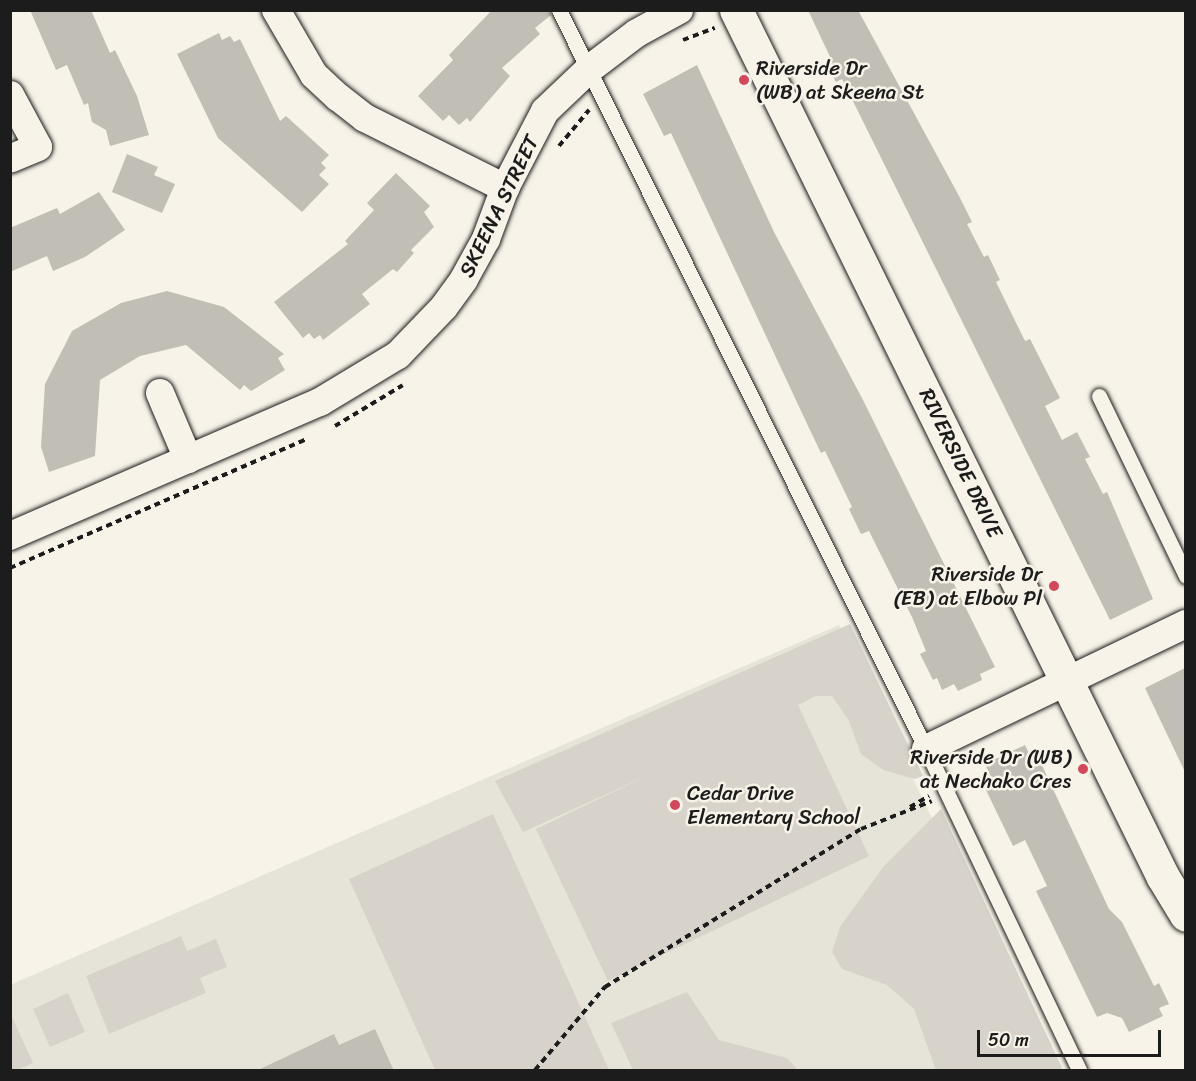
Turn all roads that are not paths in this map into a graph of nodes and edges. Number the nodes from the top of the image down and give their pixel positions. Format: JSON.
{"nodes":[{"id":1,"x":276,"y":10,"type":"edge"},
{"id":2,"x":559,"y":10,"type":"edge"},
{"id":3,"x":678,"y":10,"type":"edge"},
{"id":4,"x":736,"y":10,"type":"edge"},
{"id":5,"x":588,"y":70,"type":"junction"},
{"id":6,"x":10,"y":95,"type":"edge"},
{"id":7,"x":10,"y":159,"type":"edge"},
{"id":8,"x":505,"y":188,"type":"junction"},
{"id":9,"x":160,"y":393,"type":"dead end"},
{"id":10,"x":1099,"y":396,"type":"dead end"},
{"id":11,"x":188,"y":459,"type":"junction"},
{"id":12,"x":10,"y":536,"type":"edge"},
{"id":13,"x":1185,"y":576,"type":"edge"},
{"id":14,"x":1185,"y":624,"type":"edge"},
{"id":15,"x":1069,"y":681,"type":"junction"},
{"id":16,"x":926,"y":749,"type":"junction"},
{"id":17,"x":1185,"y":915,"type":"edge"},
{"id":18,"x":1079,"y":1071,"type":"edge"}],
"edges":[{"from":1,"to":8,"type":"street"},
{"from":2,"to":5,"type":"lane"},
{"from":3,"to":5,"type":"street","name":"SKEENA STREET"},
{"from":4,"to":15,"type":"street","name":"RIVERSIDE DRIVE"},
{"from":5,"to":8,"type":"street","name":"SKEENA STREET"},
{"from":5,"to":16,"type":"lane"},
{"from":6,"to":7,"type":"street"},
{"from":8,"to":11,"type":"street","name":"SKEENA STREET"},
{"from":9,"to":11,"type":"street"},
{"from":10,"to":13,"type":"lane"},
{"from":11,"to":12,"type":"street","name":"SKEENA STREET"},
{"from":14,"to":15,"type":"street"},
{"from":15,"to":16,"type":"street"},
{"from":15,"to":17,"type":"street","name":"RIVERSIDE DRIVE"},
{"from":16,"to":18,"type":"lane"}]}
